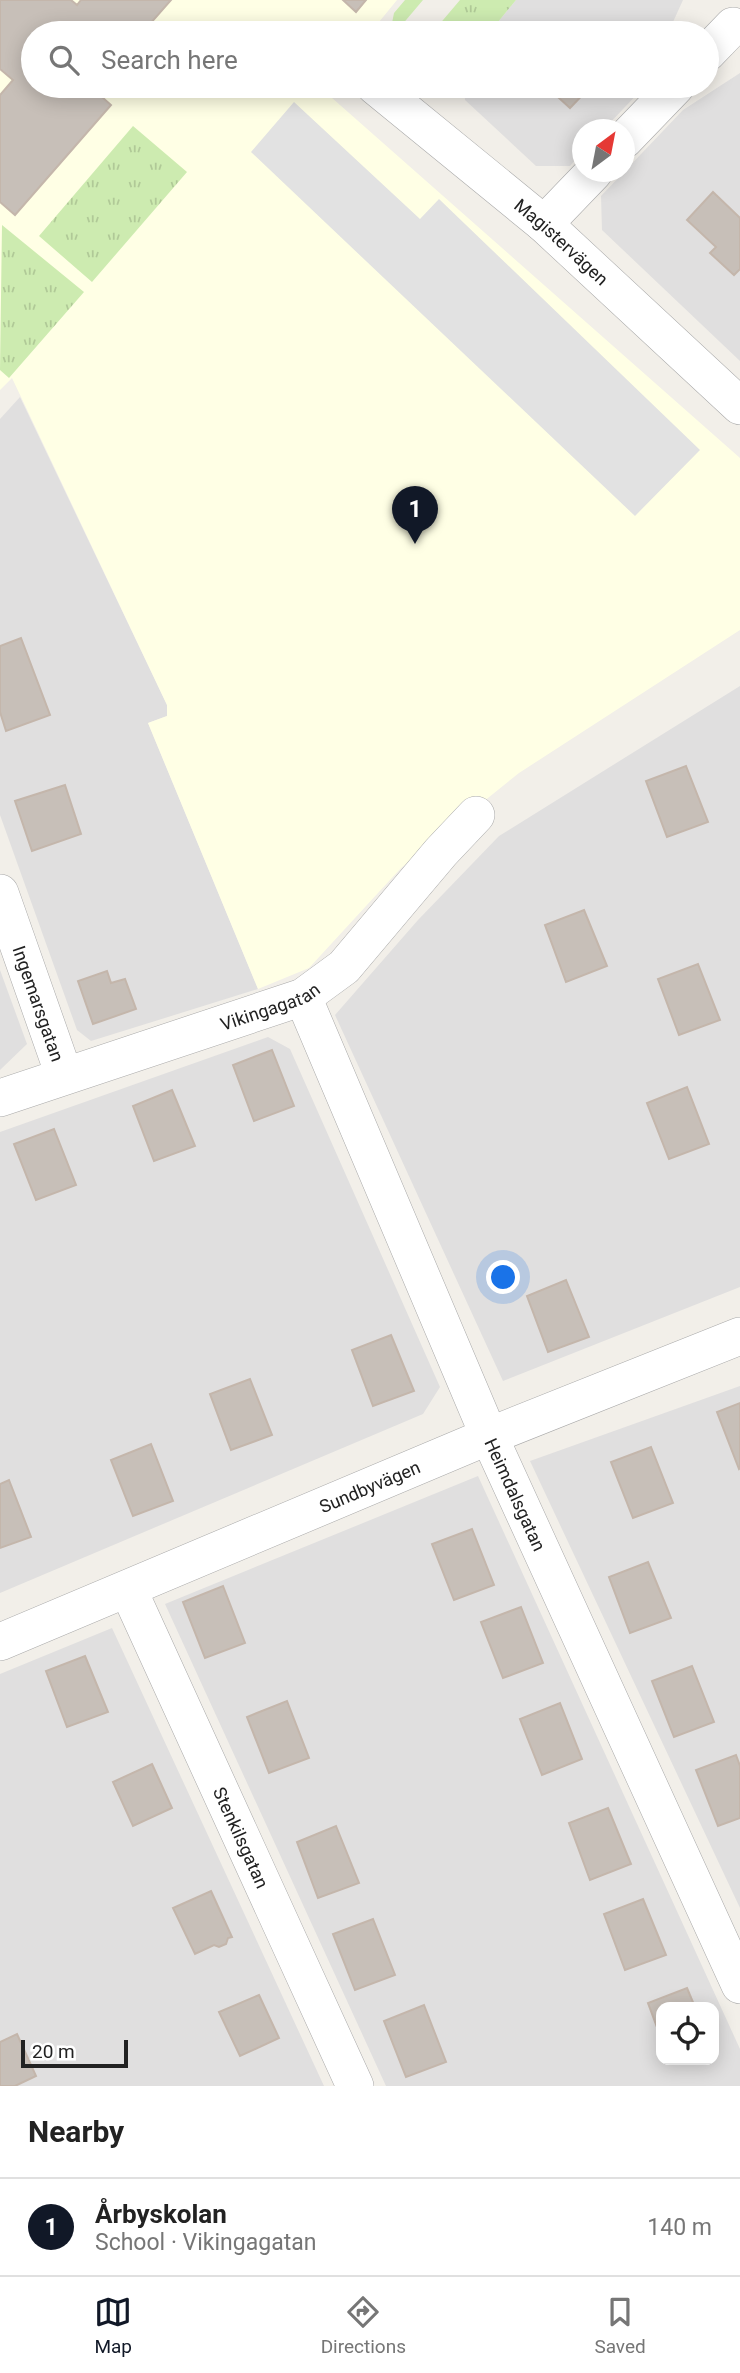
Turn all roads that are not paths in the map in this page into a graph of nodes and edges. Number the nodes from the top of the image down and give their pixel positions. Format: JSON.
{"nodes":[{"id":1,"x":733,"y":26,"type":"dead end"},
{"id":2,"x":719,"y":41,"type":"edge"},
{"id":3,"x":390,"y":98,"type":"edge"},
{"id":4,"x":664,"y":98,"type":"edge"},
{"id":5,"x":635,"y":129,"type":"edge"},
{"id":6,"x":584,"y":182,"type":"edge"},
{"id":7,"x":544,"y":224,"type":"junction"},
{"id":8,"x":740,"y":406,"type":"edge"},
{"id":9,"x":476,"y":815,"type":"dead end"},
{"id":10,"x":0,"y":893,"type":"edge"},
{"id":11,"x":303,"y":997,"type":"junction"},
{"id":12,"x":64,"y":1075,"type":"junction"},
{"id":13,"x":0,"y":1098,"type":"edge"},
{"id":14,"x":740,"y":1336,"type":"edge"},
{"id":15,"x":489,"y":1436,"type":"junction"},
{"id":16,"x":128,"y":1588,"type":"junction"},
{"id":17,"x":0,"y":1642,"type":"edge"},
{"id":18,"x":740,"y":1985,"type":"edge"},
{"id":19,"x":355,"y":2086,"type":"edge"}],
"edges":[{"from":1,"to":2,"type":"street"},
{"from":3,"to":7,"type":"street","name":"Magistervägen"},
{"from":4,"to":5,"type":"street"},
{"from":6,"to":7,"type":"street"},
{"from":7,"to":8,"type":"street","name":"Magistervägen"},
{"from":9,"to":11,"type":"street","name":"Vikingagatan"},
{"from":10,"to":12,"type":"street","name":"Ingemarsgatan"},
{"from":11,"to":12,"type":"street","name":"Vikingagatan"},
{"from":11,"to":15,"type":"street","name":"Heimdalsgatan"},
{"from":12,"to":13,"type":"street","name":"Vikingagatan"},
{"from":14,"to":15,"type":"street","name":"Sundbyvägen"},
{"from":15,"to":16,"type":"street","name":"Sundbyvägen"},
{"from":15,"to":18,"type":"street","name":"Heimdalsgatan"},
{"from":16,"to":17,"type":"street","name":"Sundbyvägen"},
{"from":16,"to":19,"type":"street","name":"Stenkilsgatan"}]}
